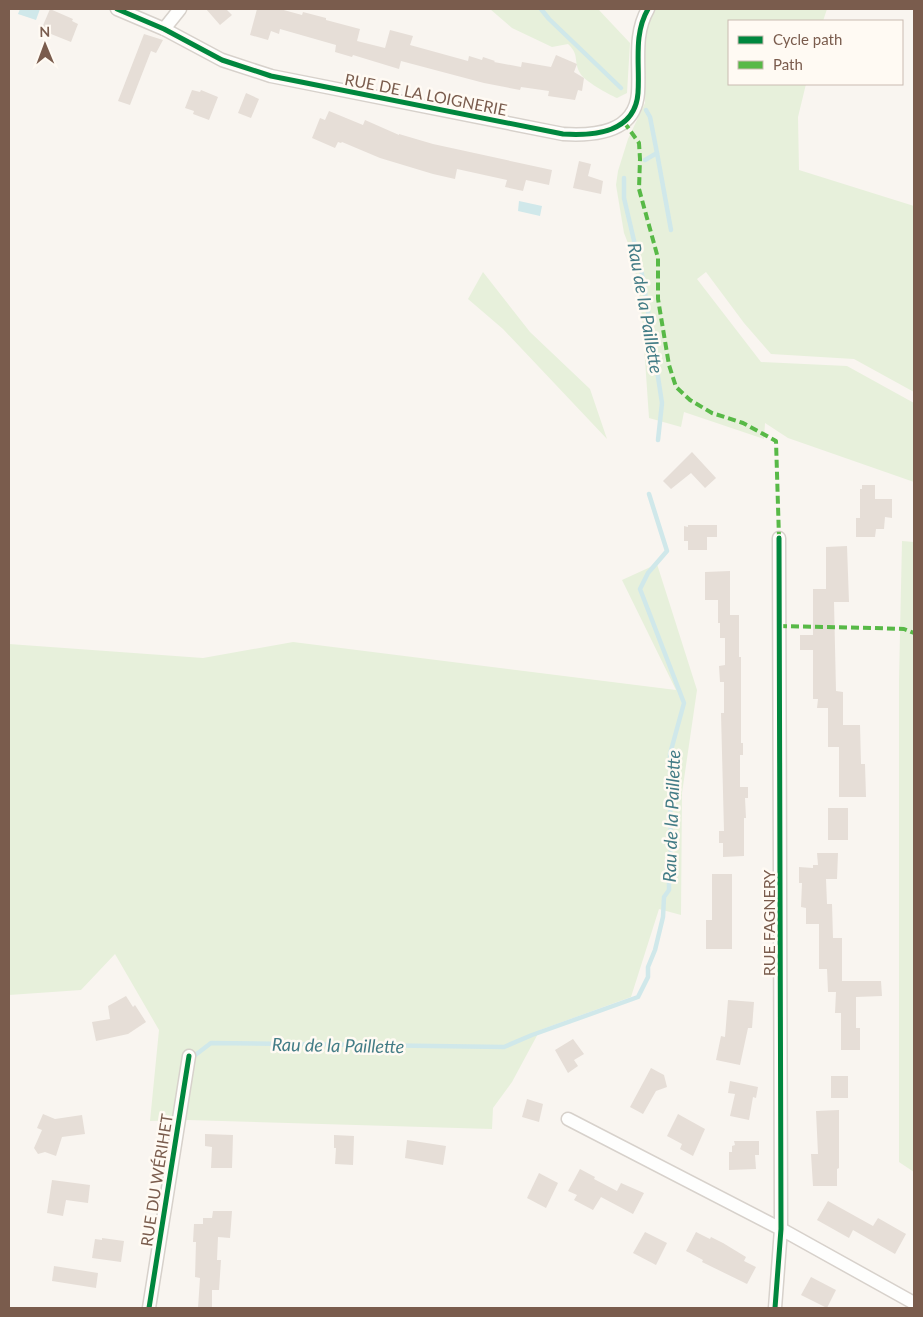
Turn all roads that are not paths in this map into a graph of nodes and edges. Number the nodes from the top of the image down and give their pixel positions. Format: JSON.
{"nodes":[{"id":1,"x":117,"y":9,"type":"edge"},
{"id":2,"x":180,"y":9,"type":"edge"},
{"id":3,"x":648,"y":9,"type":"edge"},
{"id":4,"x":164,"y":29,"type":"junction"},
{"id":5,"x":779,"y":538,"type":"dead end"},
{"id":6,"x":188,"y":1056,"type":"dead end"},
{"id":7,"x":568,"y":1119,"type":"dead end"},
{"id":8,"x":781,"y":1229,"type":"junction"},
{"id":9,"x":914,"y":1303,"type":"edge"},
{"id":10,"x":149,"y":1308,"type":"edge"},
{"id":11,"x":775,"y":1308,"type":"edge"}],
"edges":[{"from":1,"to":4,"type":"street","name":"RUE DE LA LOIGNERIE"},
{"from":2,"to":4,"type":"street"},
{"from":3,"to":4,"type":"street","name":"RUE DE LA LOIGNERIE"},
{"from":5,"to":8,"type":"street","name":"RUE FAGNERY"},
{"from":6,"to":10,"type":"street","name":"RUE DU WÉRIHET"},
{"from":7,"to":8,"type":"street"},
{"from":8,"to":9,"type":"street"},
{"from":8,"to":11,"type":"street","name":"RUE FAGNERY"}]}
